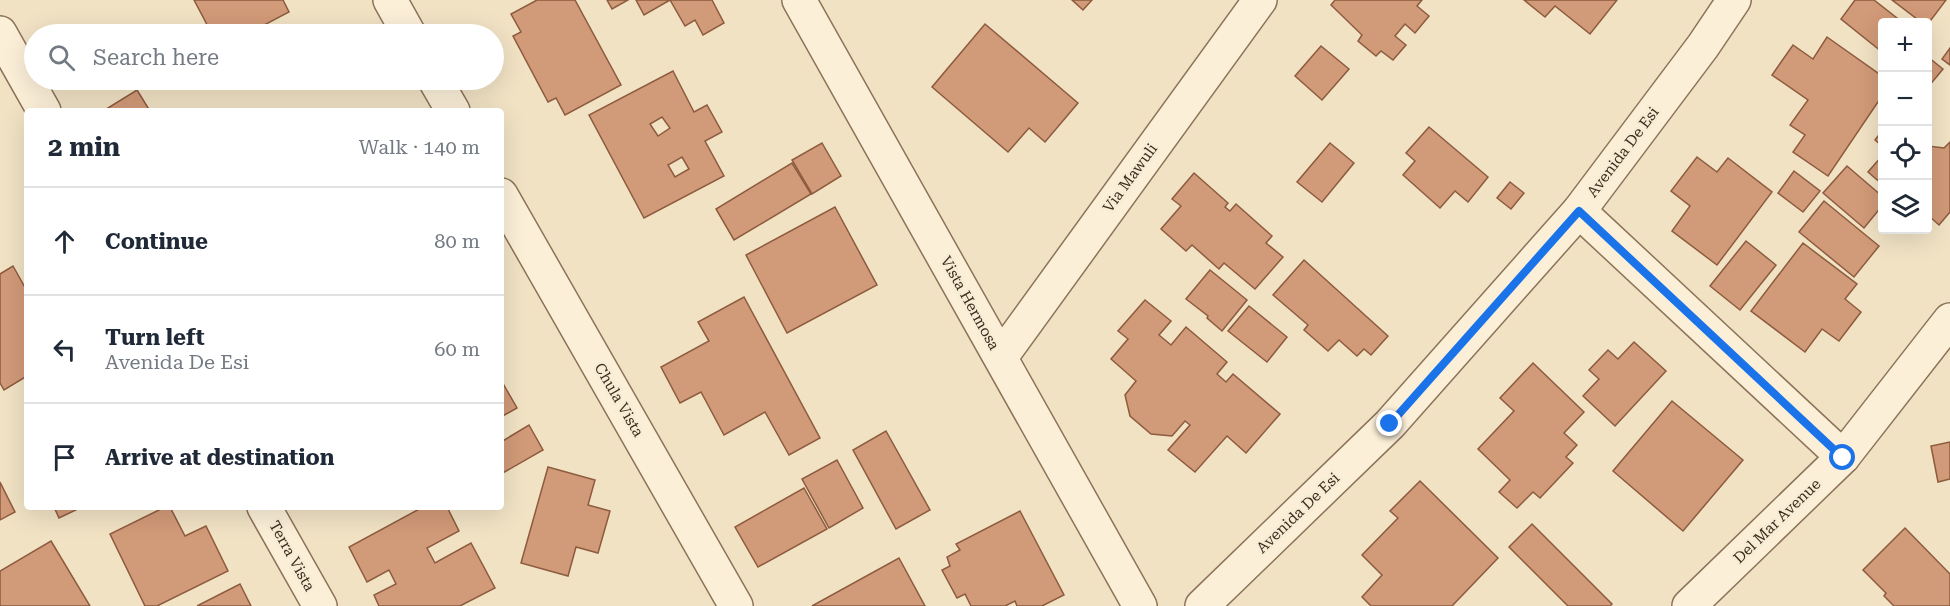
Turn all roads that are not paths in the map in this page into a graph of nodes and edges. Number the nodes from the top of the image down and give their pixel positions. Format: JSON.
{"nodes":[{"id":1,"x":390,"y":0,"type":"edge"},
{"id":2,"x":799,"y":0,"type":"edge"},
{"id":3,"x":1260,"y":0,"type":"edge"},
{"id":4,"x":1734,"y":0,"type":"edge"},
{"id":5,"x":404,"y":24,"type":"edge"},
{"id":6,"x":0,"y":33,"type":"edge"},
{"id":7,"x":24,"y":76,"type":"edge"},
{"id":8,"x":32,"y":90,"type":"edge"},
{"id":9,"x":441,"y":90,"type":"edge"},
{"id":10,"x":42,"y":108,"type":"edge"},
{"id":11,"x":451,"y":108,"type":"edge"},
{"id":12,"x":504,"y":200,"type":"edge"},
{"id":13,"x":1579,"y":211,"type":"junction"},
{"id":14,"x":1950,"y":320,"type":"edge"},
{"id":15,"x":1001,"y":357,"type":"junction"},
{"id":16,"x":1843,"y":458,"type":"junction"},
{"id":17,"x":266,"y":510,"type":"edge"},
{"id":18,"x":320,"y":606,"type":"edge"},
{"id":19,"x":736,"y":606,"type":"edge"},
{"id":20,"x":1140,"y":606,"type":"edge"},
{"id":21,"x":1202,"y":606,"type":"edge"},
{"id":22,"x":1689,"y":606,"type":"edge"}],
"edges":[{"from":1,"to":5,"type":"street"},
{"from":2,"to":15,"type":"street","name":"Vista Hermosa"},
{"from":3,"to":15,"type":"street","name":"Via Mawuli"},
{"from":4,"to":13,"type":"street","name":"Avenida De Esi"},
{"from":6,"to":7,"type":"street"},
{"from":8,"to":10,"type":"street"},
{"from":9,"to":11,"type":"street"},
{"from":12,"to":19,"type":"street","name":"Chula Vista"},
{"from":13,"to":16,"type":"street"},
{"from":13,"to":21,"type":"street","name":"Avenida De Esi"},
{"from":14,"to":16,"type":"street","name":"Del Mar Avenue"},
{"from":15,"to":20,"type":"street","name":"Vista Hermosa"},
{"from":16,"to":22,"type":"street","name":"Del Mar Avenue"},
{"from":17,"to":18,"type":"street","name":"Terra Vista"}]}
